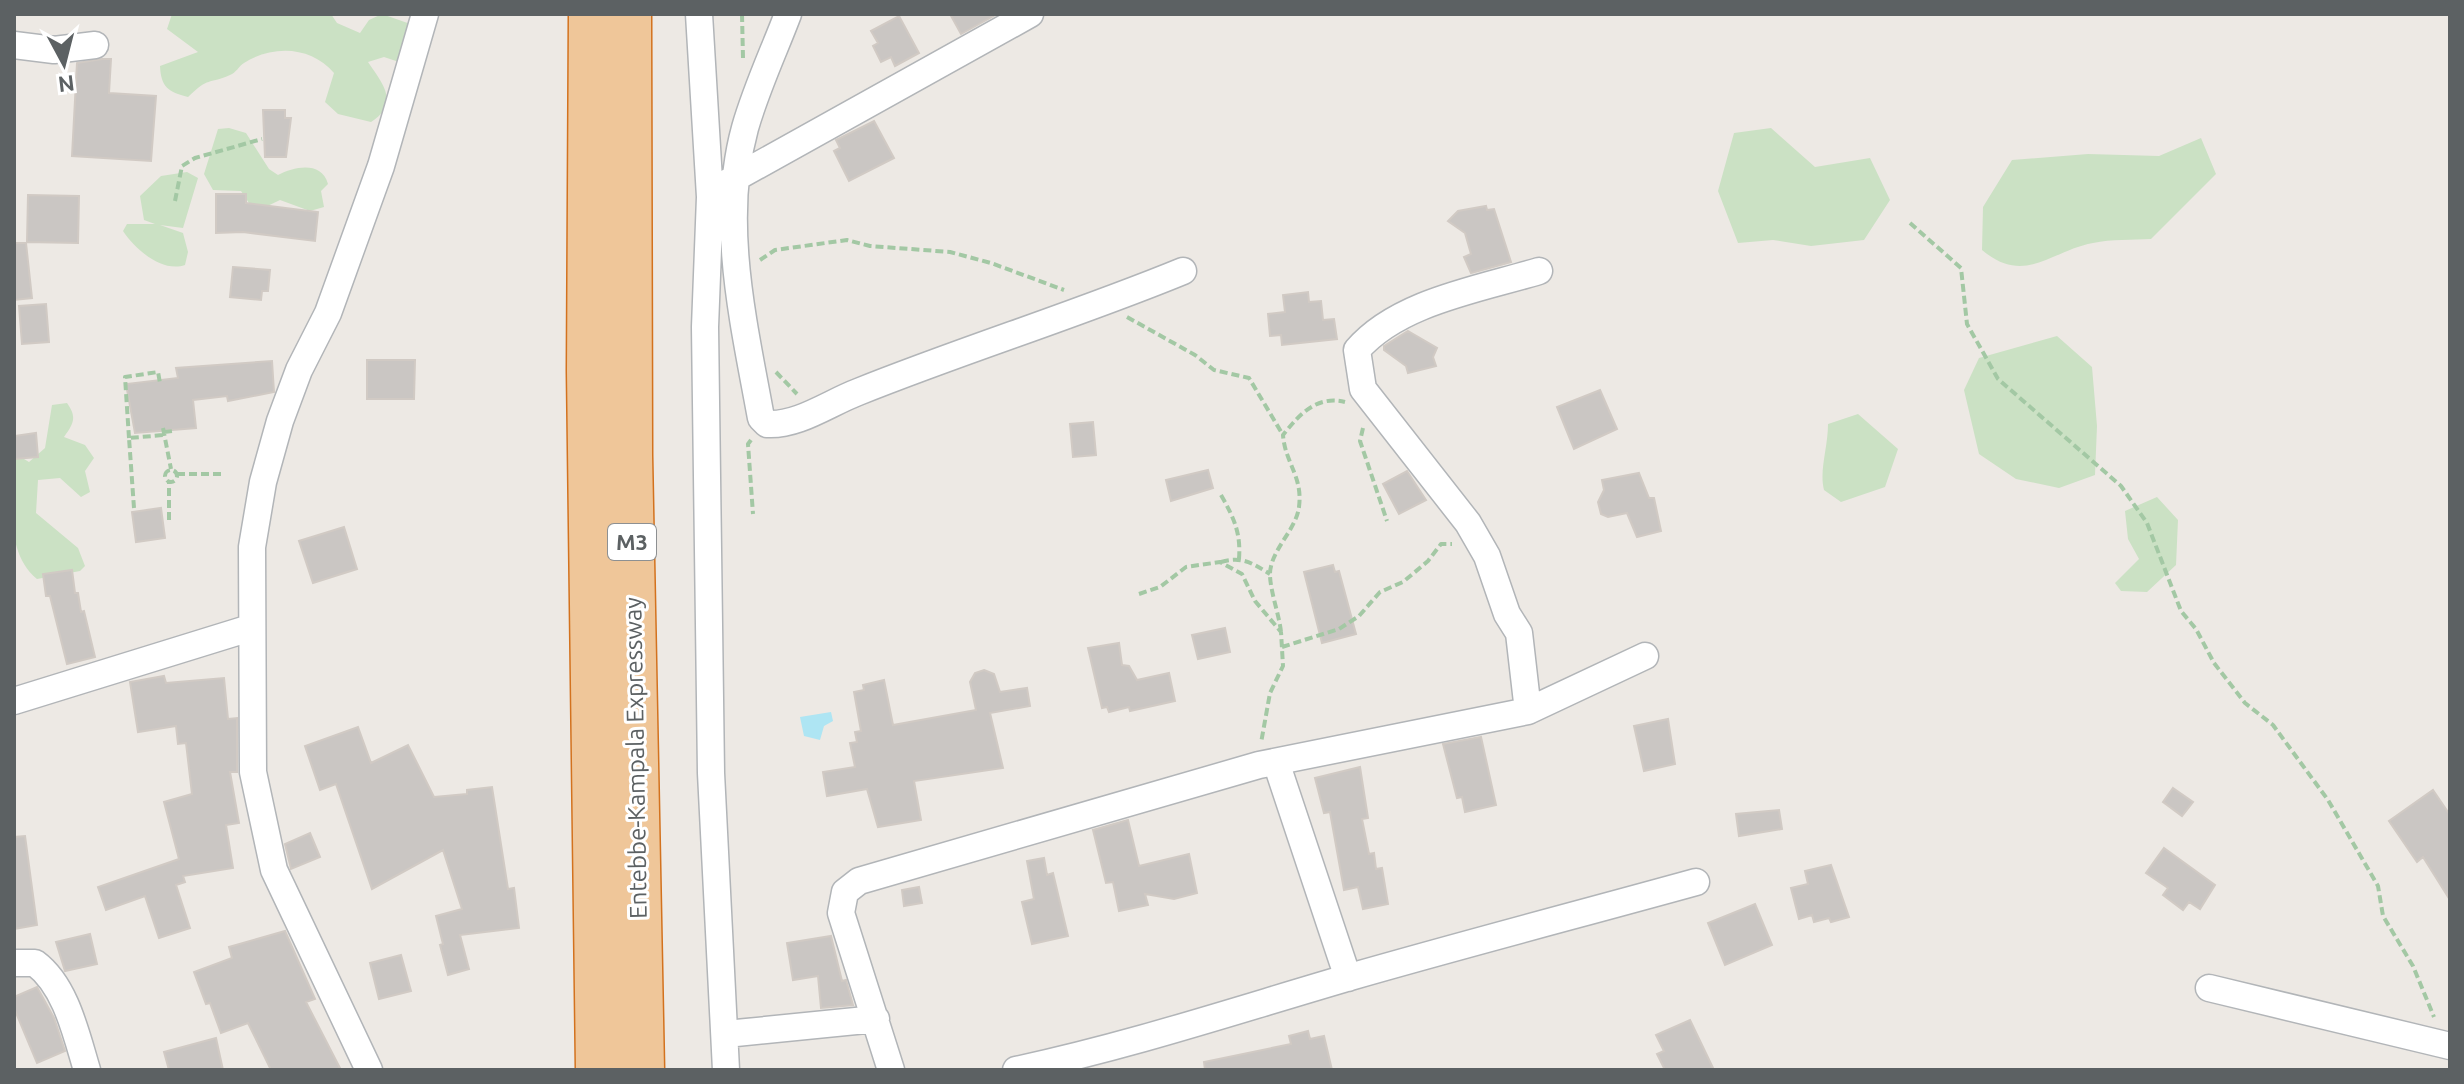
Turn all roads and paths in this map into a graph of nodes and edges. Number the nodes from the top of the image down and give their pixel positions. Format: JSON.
{"nodes":[{"id":1,"x":425,"y":14,"type":"edge"},
{"id":2,"x":591,"y":14,"type":"edge"},
{"id":3,"x":629,"y":14,"type":"edge"},
{"id":4,"x":699,"y":14,"type":"edge"},
{"id":5,"x":788,"y":14,"type":"edge"},
{"id":6,"x":1030,"y":14,"type":"edge"},
{"id":7,"x":14,"y":45,"type":"edge"},
{"id":8,"x":95,"y":45,"type":"dead end"},
{"id":9,"x":262,"y":139,"type":"dead end"},
{"id":10,"x":737,"y":175,"type":"junction"},
{"id":11,"x":710,"y":197,"type":"junction"},
{"id":12,"x":175,"y":201,"type":"dead end"},
{"id":13,"x":1910,"y":223,"type":"dead end"},
{"id":14,"x":1183,"y":271,"type":"dead end"},
{"id":15,"x":1539,"y":271,"type":"dead end"},
{"id":16,"x":736,"y":277,"type":"junction"},
{"id":17,"x":1101,"y":305,"type":"junction"},
{"id":18,"x":750,"y":356,"type":"junction"},
{"id":19,"x":160,"y":383,"type":"dead end"},
{"id":20,"x":811,"y":412,"type":"junction"},
{"id":21,"x":1387,"y":420,"type":"junction"},
{"id":22,"x":767,"y":424,"type":"junction"},
{"id":23,"x":173,"y":431,"type":"dead end"},
{"id":24,"x":164,"y":432,"type":"junction"},
{"id":25,"x":1283,"y":435,"type":"junction"},
{"id":26,"x":129,"y":438,"type":"junction"},
{"id":27,"x":171,"y":469,"type":"junction"},
{"id":28,"x":177,"y":474,"type":"junction"},
{"id":29,"x":225,"y":474,"type":"dead end"},
{"id":30,"x":169,"y":482,"type":"junction"},
{"id":31,"x":1221,"y":495,"type":"dead end"},
{"id":32,"x":134,"y":508,"type":"dead end"},
{"id":33,"x":753,"y":514,"type":"dead end"},
{"id":34,"x":169,"y":520,"type":"dead end"},
{"id":35,"x":1387,"y":521,"type":"dead end"},
{"id":36,"x":1477,"y":543,"type":"junction"},
{"id":37,"x":1239,"y":559,"type":"junction"},
{"id":38,"x":1220,"y":562,"type":"junction"},
{"id":39,"x":1270,"y":574,"type":"junction"},
{"id":40,"x":1139,"y":594,"type":"dead end"},
{"id":41,"x":250,"y":628,"type":"junction"},
{"id":42,"x":1281,"y":632,"type":"junction"},
{"id":43,"x":1282,"y":647,"type":"junction"},
{"id":44,"x":1645,"y":656,"type":"dead end"},
{"id":45,"x":14,"y":701,"type":"edge"},
{"id":46,"x":1528,"y":711,"type":"junction"},
{"id":47,"x":1268,"y":763,"type":"junction"},
{"id":48,"x":1696,"y":882,"type":"dead end"},
{"id":49,"x":14,"y":963,"type":"edge"},
{"id":50,"x":1348,"y":978,"type":"junction"},
{"id":51,"x":2209,"y":988,"type":"dead end"},
{"id":52,"x":876,"y":1019,"type":"junction"},
{"id":53,"x":726,"y":1034,"type":"junction"},
{"id":54,"x":2445,"y":1035,"type":"edge"},
{"id":55,"x":87,"y":1070,"type":"edge"},
{"id":56,"x":369,"y":1070,"type":"edge"},
{"id":57,"x":598,"y":1070,"type":"edge"},
{"id":58,"x":642,"y":1070,"type":"edge"},
{"id":59,"x":726,"y":1070,"type":"edge"},
{"id":60,"x":891,"y":1070,"type":"edge"},
{"id":61,"x":1016,"y":1070,"type":"edge"}],
"edges":[{"from":1,"to":41,"type":"street"},
{"from":2,"to":57,"type":"highway","name":"Entebbe-Kampala Expressway","number":"M3"},
{"from":3,"to":58,"type":"highway","name":"Entebbe-Kampala Expressway","number":"M3"},
{"from":4,"to":11,"type":"street"},
{"from":5,"to":10,"type":"street"},
{"from":6,"to":10,"type":"street"},
{"from":7,"to":8,"type":"street"},
{"from":9,"to":12,"type":"path"},
{"from":10,"to":11,"type":"street"},
{"from":10,"to":16,"type":"street"},
{"from":11,"to":53,"type":"street"},
{"from":13,"to":54,"type":"path"},
{"from":14,"to":17,"type":"street"},
{"from":15,"to":21,"type":"street"},
{"from":16,"to":17,"type":"path"},
{"from":16,"to":18,"type":"street"},
{"from":17,"to":20,"type":"street"},
{"from":17,"to":25,"type":"path"},
{"from":18,"to":20,"type":"path"},
{"from":18,"to":22,"type":"street"},
{"from":19,"to":26,"type":"path"},
{"from":20,"to":22,"type":"street"},
{"from":21,"to":25,"type":"path"},
{"from":21,"to":35,"type":"path"},
{"from":21,"to":36,"type":"street"},
{"from":22,"to":33,"type":"path"},
{"from":23,"to":24,"type":"path"},
{"from":24,"to":26,"type":"path"},
{"from":24,"to":27,"type":"path"},
{"from":25,"to":39,"type":"path"},
{"from":26,"to":32,"type":"path"},
{"from":27,"to":28,"type":"path"},
{"from":27,"to":30,"type":"path"},
{"from":28,"to":29,"type":"path"},
{"from":28,"to":30,"type":"path"},
{"from":30,"to":34,"type":"path"},
{"from":31,"to":37,"type":"path"},
{"from":36,"to":43,"type":"path"},
{"from":36,"to":46,"type":"street"},
{"from":37,"to":38,"type":"path"},
{"from":37,"to":39,"type":"path"},
{"from":38,"to":40,"type":"path"},
{"from":38,"to":42,"type":"path"},
{"from":39,"to":42,"type":"path"},
{"from":41,"to":45,"type":"street"},
{"from":41,"to":56,"type":"street"},
{"from":42,"to":43,"type":"path"},
{"from":43,"to":47,"type":"path"},
{"from":44,"to":46,"type":"street"},
{"from":46,"to":47,"type":"street"},
{"from":47,"to":50,"type":"street"},
{"from":47,"to":52,"type":"street"},
{"from":48,"to":50,"type":"street"},
{"from":49,"to":55,"type":"street"},
{"from":50,"to":61,"type":"street"},
{"from":51,"to":54,"type":"street"},
{"from":52,"to":53,"type":"street"},
{"from":52,"to":60,"type":"street"},
{"from":53,"to":59,"type":"street"}]}
